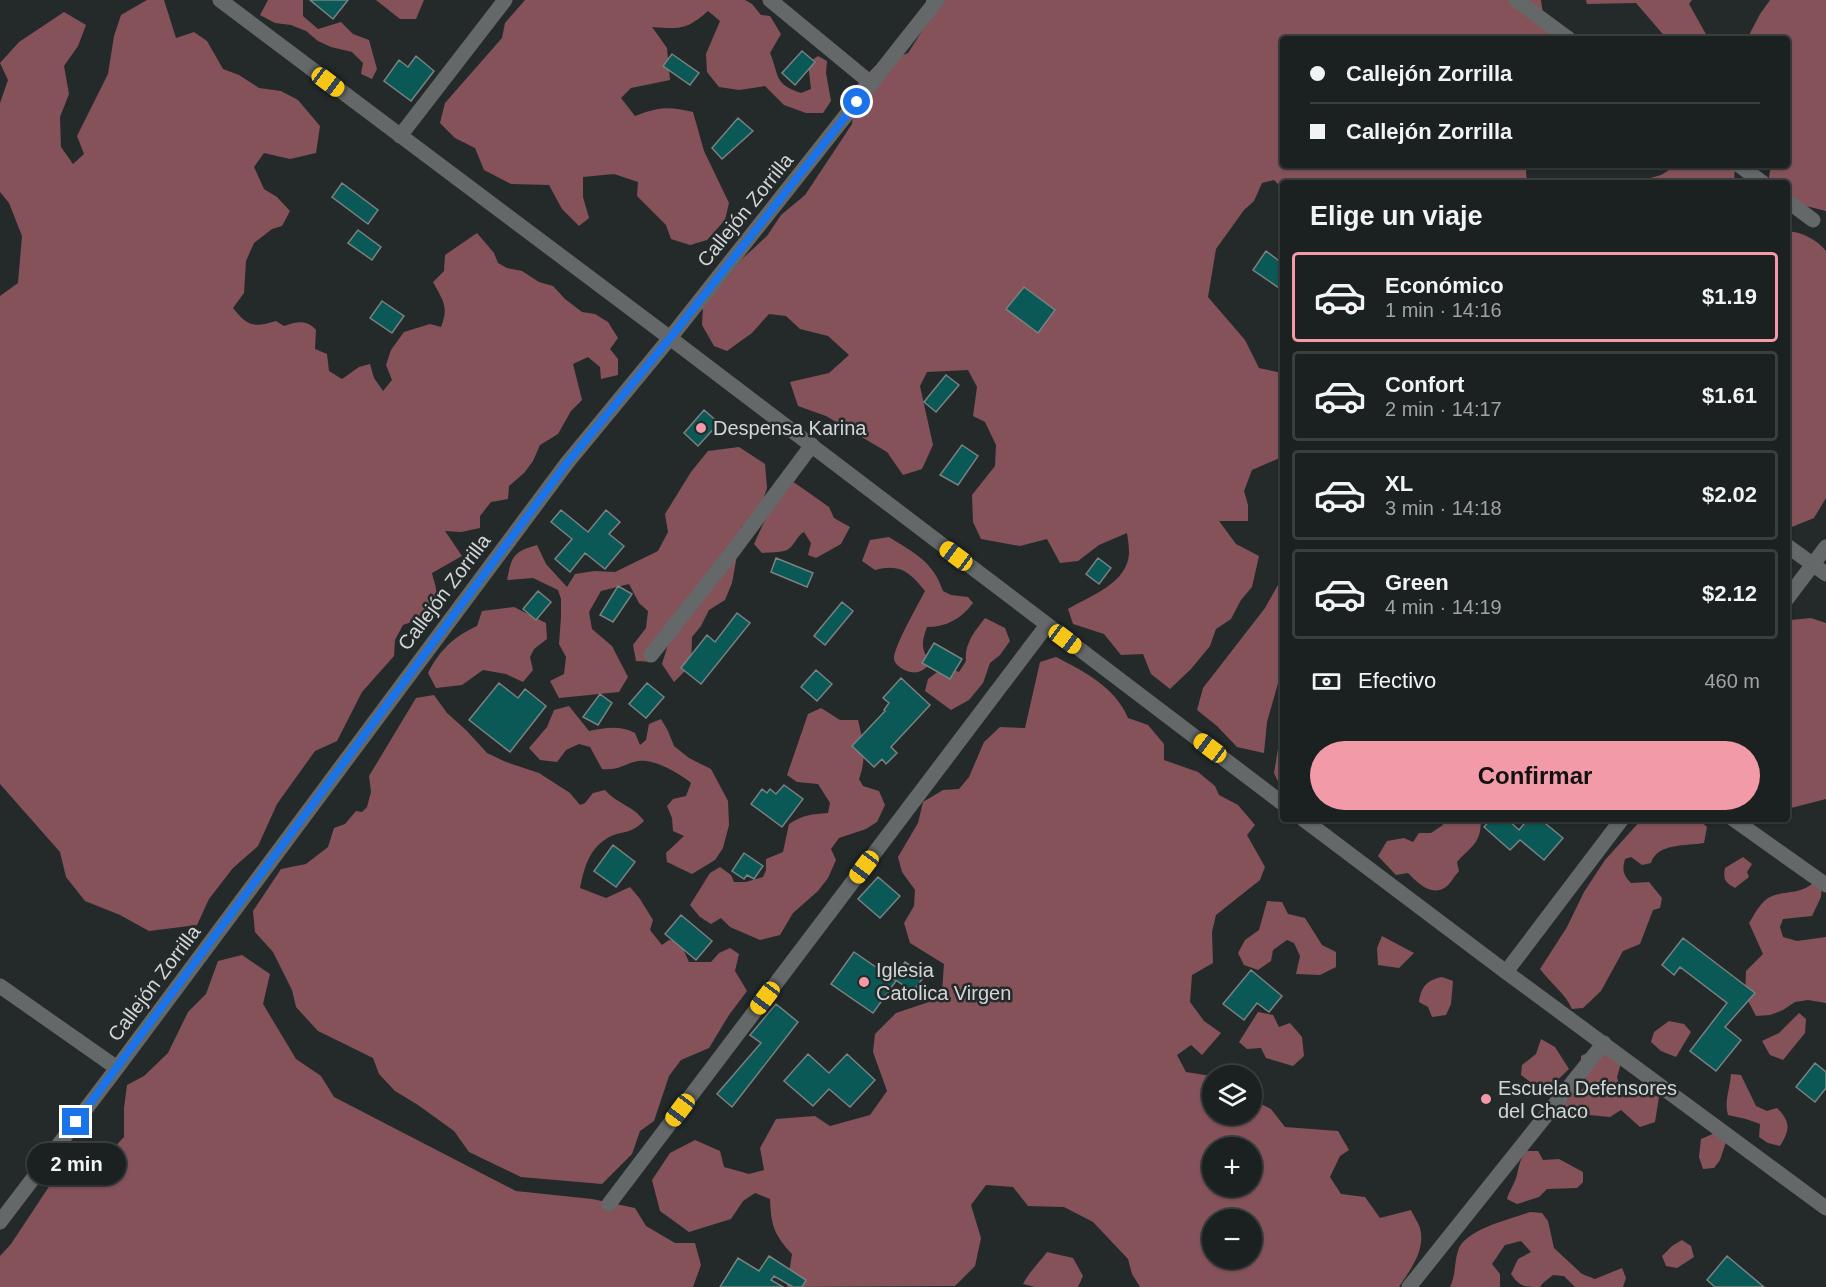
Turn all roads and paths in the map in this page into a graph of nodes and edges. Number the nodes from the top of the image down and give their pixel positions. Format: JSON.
{"nodes":[{"id":1,"x":220,"y":0,"type":"edge"},
{"id":2,"x":505,"y":0,"type":"edge"},
{"id":3,"x":770,"y":0,"type":"edge"},
{"id":4,"x":937,"y":0,"type":"edge"},
{"id":5,"x":1516,"y":0,"type":"edge"},
{"id":6,"x":1565,"y":36,"type":"edge"},
{"id":7,"x":872,"y":84,"type":"junction"},
{"id":8,"x":400,"y":136,"type":"junction"},
{"id":9,"x":1743,"y":168,"type":"edge"},
{"id":10,"x":1759,"y":180,"type":"edge"},
{"id":11,"x":1790,"y":203,"type":"edge"},
{"id":12,"x":1813,"y":220,"type":"dead end"},
{"id":13,"x":670,"y":338,"type":"junction"},
{"id":14,"x":812,"y":446,"type":"junction"},
{"id":15,"x":1826,"y":547,"type":"edge"},
{"id":16,"x":1790,"y":548,"type":"edge"},
{"id":17,"x":1813,"y":565,"type":"junction"},
{"id":18,"x":1826,"y":574,"type":"edge"},
{"id":19,"x":1790,"y":595,"type":"edge"},
{"id":20,"x":1047,"y":625,"type":"junction"},
{"id":21,"x":651,"y":655,"type":"dead end"},
{"id":22,"x":1280,"y":801,"type":"edge"},
{"id":23,"x":1308,"y":822,"type":"edge"},
{"id":24,"x":1620,"y":822,"type":"edge"},
{"id":25,"x":1737,"y":822,"type":"edge"},
{"id":26,"x":1826,"y":885,"type":"edge"},
{"id":27,"x":1506,"y":972,"type":"junction"},
{"id":28,"x":0,"y":986,"type":"edge"},
{"id":29,"x":1604,"y":1043,"type":"junction"},
{"id":30,"x":117,"y":1068,"type":"junction"},
{"id":31,"x":609,"y":1203,"type":"dead end"},
{"id":32,"x":1826,"y":1208,"type":"edge"},
{"id":33,"x":0,"y":1221,"type":"edge"},
{"id":34,"x":1408,"y":1287,"type":"edge"}],
"edges":[{"from":1,"to":8,"type":"street"},
{"from":2,"to":8,"type":"street"},
{"from":3,"to":7,"type":"street"},
{"from":4,"to":7,"type":"street","name":"Callejón Zorrilla"},
{"from":5,"to":6,"type":"street"},
{"from":7,"to":13,"type":"street","name":"Callejón Zorrilla"},
{"from":8,"to":13,"type":"street"},
{"from":9,"to":10,"type":"street"},
{"from":11,"to":12,"type":"street"},
{"from":13,"to":14,"type":"street"},
{"from":13,"to":30,"type":"street","name":"Callejón Zorrilla"},
{"from":14,"to":20,"type":"street"},
{"from":14,"to":21,"type":"street"},
{"from":15,"to":17,"type":"street"},
{"from":16,"to":17,"type":"street"},
{"from":17,"to":18,"type":"street"},
{"from":17,"to":19,"type":"street"},
{"from":20,"to":22,"type":"street"},
{"from":20,"to":31,"type":"street"},
{"from":23,"to":27,"type":"street"},
{"from":24,"to":27,"type":"street"},
{"from":25,"to":26,"type":"street"},
{"from":27,"to":29,"type":"street"},
{"from":28,"to":30,"type":"street"},
{"from":29,"to":32,"type":"street"},
{"from":29,"to":34,"type":"street"},
{"from":30,"to":33,"type":"street","name":"Callejón Zorrilla"}]}
